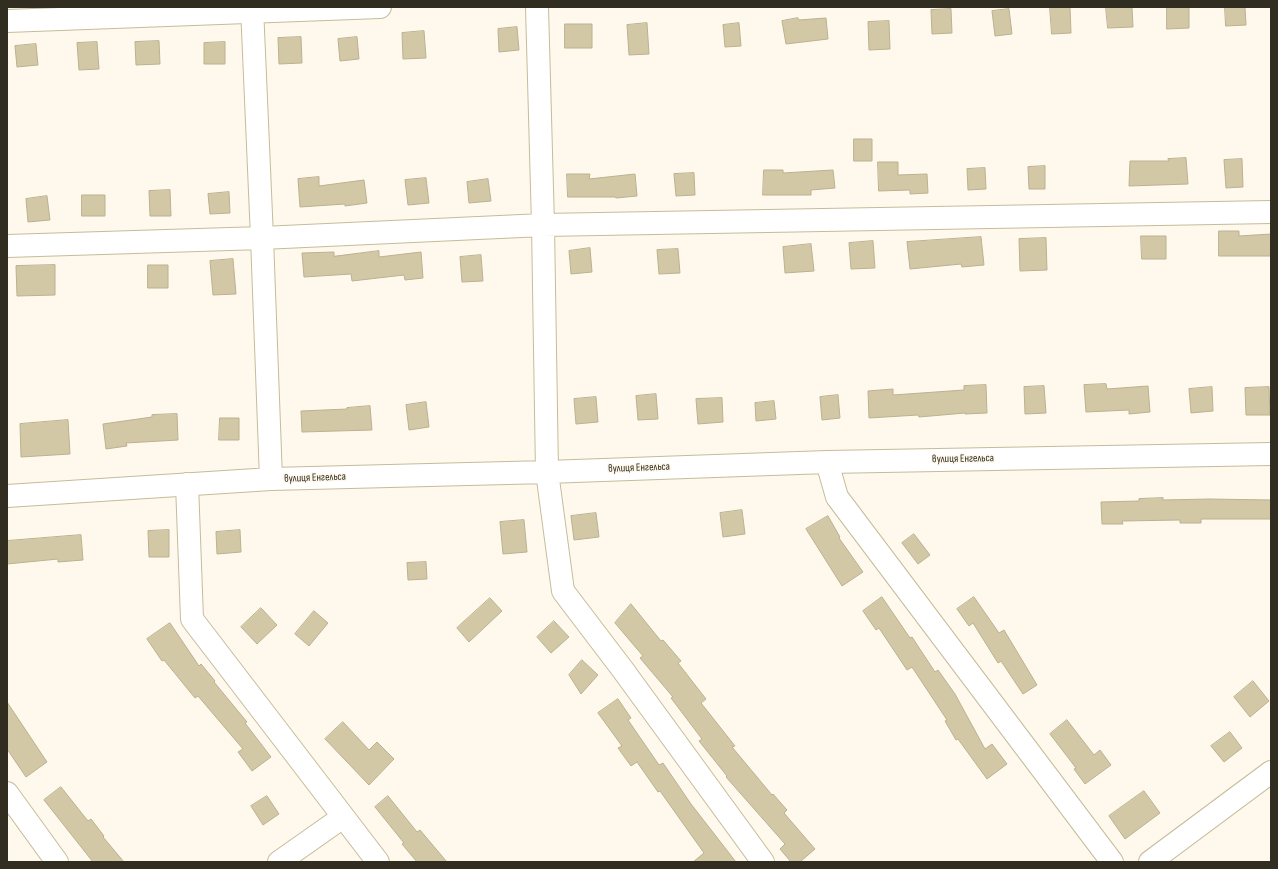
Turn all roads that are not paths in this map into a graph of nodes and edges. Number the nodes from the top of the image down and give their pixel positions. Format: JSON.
{"nodes":[{"id":1,"x":380,"y":7,"type":"edge"},
{"id":2,"x":537,"y":7,"type":"edge"},
{"id":3,"x":252,"y":9,"type":"edge"},
{"id":4,"x":7,"y":21,"type":"edge"},
{"id":5,"x":1271,"y":212,"type":"edge"},
{"id":6,"x":544,"y":225,"type":"junction"},
{"id":7,"x":262,"y":238,"type":"junction"},
{"id":8,"x":7,"y":246,"type":"edge"},
{"id":9,"x":1271,"y":454,"type":"edge"},
{"id":10,"x":827,"y":462,"type":"junction"},
{"id":11,"x":548,"y":472,"type":"junction"},
{"id":12,"x":271,"y":479,"type":"junction"},
{"id":13,"x":187,"y":484,"type":"junction"},
{"id":14,"x":7,"y":496,"type":"edge"},
{"id":15,"x":1271,"y":772,"type":"edge"},
{"id":16,"x":7,"y":793,"type":"edge"},
{"id":17,"x":343,"y":817,"type":"junction"},
{"id":18,"x":57,"y":862,"type":"edge"},
{"id":19,"x":279,"y":862,"type":"edge"},
{"id":20,"x":378,"y":862,"type":"edge"},
{"id":21,"x":763,"y":862,"type":"edge"},
{"id":22,"x":1112,"y":862,"type":"edge"},
{"id":23,"x":1150,"y":862,"type":"edge"}],
"edges":[{"from":1,"to":3,"type":"street"},
{"from":2,"to":6,"type":"street"},
{"from":3,"to":4,"type":"street"},
{"from":3,"to":7,"type":"street"},
{"from":5,"to":6,"type":"street"},
{"from":6,"to":7,"type":"street"},
{"from":6,"to":11,"type":"street"},
{"from":7,"to":8,"type":"street"},
{"from":7,"to":12,"type":"street"},
{"from":9,"to":10,"type":"street","name":"вулиця Енгельса"},
{"from":10,"to":11,"type":"street","name":"вулиця Енгельса"},
{"from":10,"to":22,"type":"street"},
{"from":11,"to":12,"type":"street","name":"вулиця Енгельса"},
{"from":11,"to":21,"type":"street"},
{"from":12,"to":13,"type":"street","name":"вулиця Енгельса"},
{"from":13,"to":14,"type":"street","name":"вулиця Енгельса"},
{"from":13,"to":17,"type":"street"},
{"from":15,"to":23,"type":"street"},
{"from":16,"to":18,"type":"street"},
{"from":17,"to":19,"type":"street"},
{"from":17,"to":20,"type":"street"}]}
